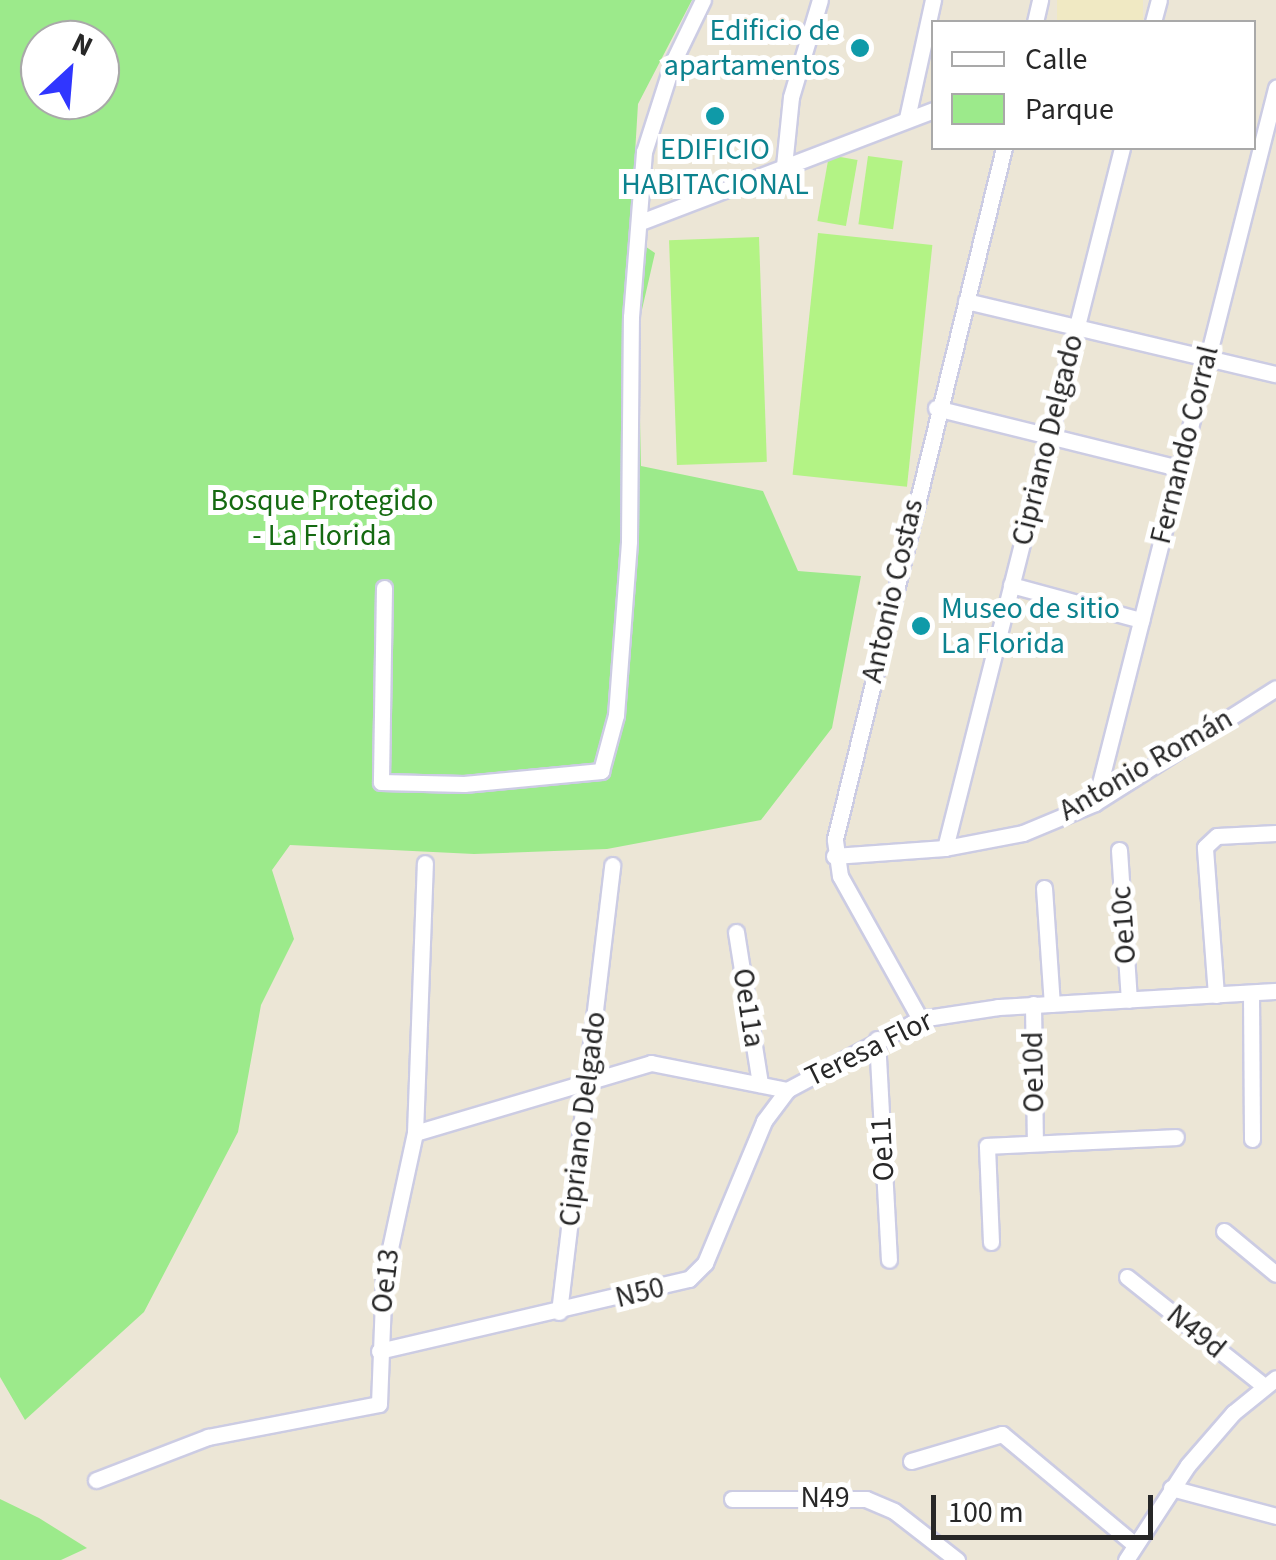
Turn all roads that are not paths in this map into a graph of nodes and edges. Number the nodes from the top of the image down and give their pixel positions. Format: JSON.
{"nodes":[{"id":1,"x":703,"y":0,"type":"edge"},
{"id":2,"x":820,"y":0,"type":"edge"},
{"id":3,"x":933,"y":0,"type":"edge"},
{"id":4,"x":1276,"y":88,"type":"edge"},
{"id":5,"x":931,"y":111,"type":"edge"},
{"id":6,"x":906,"y":118,"type":"junction"},
{"id":7,"x":1256,"y":139,"type":"edge"},
{"id":8,"x":1004,"y":150,"type":"edge"},
{"id":9,"x":1121,"y":150,"type":"edge"},
{"id":10,"x":1252,"y":150,"type":"edge"},
{"id":11,"x":784,"y":166,"type":"junction"},
{"id":12,"x":644,"y":221,"type":"junction"},
{"id":13,"x":966,"y":301,"type":"junction"},
{"id":14,"x":1077,"y":327,"type":"junction"},
{"id":15,"x":1208,"y":358,"type":"junction"},
{"id":16,"x":1276,"y":374,"type":"edge"},
{"id":17,"x":936,"y":408,"type":"junction"},
{"id":18,"x":1049,"y":434,"type":"junction"},
{"id":19,"x":1179,"y":468,"type":"junction"},
{"id":20,"x":1011,"y":585,"type":"junction"},
{"id":21,"x":384,"y":588,"type":"dead end"},
{"id":22,"x":1141,"y":620,"type":"junction"},
{"id":23,"x":1276,"y":688,"type":"edge"},
{"id":24,"x":1095,"y":803,"type":"junction"},
{"id":25,"x":1276,"y":833,"type":"edge"},
{"id":26,"x":945,"y":848,"type":"junction"},
{"id":27,"x":1119,"y":850,"type":"dead end"},
{"id":28,"x":834,"y":856,"type":"junction"},
{"id":29,"x":425,"y":863,"type":"dead end"},
{"id":30,"x":612,"y":865,"type":"dead end"},
{"id":31,"x":1044,"y":888,"type":"dead end"},
{"id":32,"x":736,"y":932,"type":"dead end"},
{"id":33,"x":1276,"y":991,"type":"edge"},
{"id":34,"x":1251,"y":993,"type":"junction"},
{"id":35,"x":1216,"y":995,"type":"junction"},
{"id":36,"x":1129,"y":1000,"type":"junction"},
{"id":37,"x":1034,"y":1004,"type":"junction"},
{"id":38,"x":1052,"y":1004,"type":"junction"},
{"id":39,"x":920,"y":1019,"type":"junction"},
{"id":40,"x":877,"y":1039,"type":"junction"},
{"id":41,"x":587,"y":1083,"type":"junction"},
{"id":42,"x":760,"y":1084,"type":"junction"},
{"id":43,"x":787,"y":1090,"type":"junction"},
{"id":44,"x":414,"y":1133,"type":"junction"},
{"id":45,"x":1176,"y":1137,"type":"dead end"},
{"id":46,"x":1252,"y":1138,"type":"dead end"},
{"id":47,"x":1036,"y":1140,"type":"junction"},
{"id":48,"x":1224,"y":1231,"type":"dead end"},
{"id":49,"x":991,"y":1242,"type":"dead end"},
{"id":50,"x":889,"y":1260,"type":"dead end"},
{"id":51,"x":1276,"y":1274,"type":"edge"},
{"id":52,"x":1127,"y":1277,"type":"dead end"},
{"id":53,"x":560,"y":1312,"type":"junction"},
{"id":54,"x":379,"y":1351,"type":"junction"},
{"id":55,"x":1270,"y":1382,"type":"edge"},
{"id":56,"x":911,"y":1460,"type":"dead end"},
{"id":57,"x":96,"y":1480,"type":"dead end"},
{"id":58,"x":1172,"y":1488,"type":"junction"},
{"id":59,"x":732,"y":1500,"type":"dead end"},
{"id":60,"x":1276,"y":1516,"type":"edge"},
{"id":61,"x":1131,"y":1553,"type":"edge"},
{"id":62,"x":958,"y":1560,"type":"edge"}],
"edges":[{"from":1,"to":12,"type":"street"},
{"from":2,"to":11,"type":"street"},
{"from":3,"to":6,"type":"street"},
{"from":4,"to":7,"type":"street","name":"Fernando Corral"},
{"from":5,"to":6,"type":"street"},
{"from":6,"to":11,"type":"street"},
{"from":8,"to":13,"type":"street","name":"Antonio Costas"},
{"from":9,"to":14,"type":"street","name":"Cipriano Delgado"},
{"from":10,"to":15,"type":"street","name":"Fernando Corral"},
{"from":11,"to":12,"type":"street"},
{"from":12,"to":21,"type":"street"},
{"from":13,"to":14,"type":"street"},
{"from":13,"to":17,"type":"street","name":"Antonio Costas"},
{"from":14,"to":15,"type":"street"},
{"from":14,"to":18,"type":"street","name":"Cipriano Delgado"},
{"from":15,"to":16,"type":"street"},
{"from":15,"to":19,"type":"street","name":"Fernando Corral"},
{"from":17,"to":18,"type":"street"},
{"from":17,"to":28,"type":"street","name":"Antonio Costas"},
{"from":18,"to":19,"type":"street"},
{"from":18,"to":20,"type":"street","name":"Cipriano Delgado"},
{"from":19,"to":22,"type":"street","name":"Fernando Corral"},
{"from":20,"to":22,"type":"street"},
{"from":20,"to":26,"type":"street","name":"Cipriano Delgado"},
{"from":22,"to":24,"type":"street","name":"Fernando Corral"},
{"from":23,"to":24,"type":"street","name":"Antonio Román"},
{"from":24,"to":26,"type":"street","name":"Antonio Román"},
{"from":25,"to":35,"type":"street"},
{"from":26,"to":28,"type":"street","name":"Antonio Román"},
{"from":27,"to":36,"type":"street","name":"Oe10c"},
{"from":28,"to":39,"type":"street"},
{"from":29,"to":44,"type":"street","name":"Oe13"},
{"from":30,"to":41,"type":"street","name":"Cipriano Delgado"},
{"from":31,"to":38,"type":"street","name":"Oe10d"},
{"from":32,"to":42,"type":"street","name":"Oe11a"},
{"from":33,"to":34,"type":"street","name":"Teresa Flor"},
{"from":34,"to":35,"type":"street","name":"Teresa Flor"},
{"from":34,"to":46,"type":"street"},
{"from":35,"to":36,"type":"street","name":"Teresa Flor"},
{"from":36,"to":38,"type":"street","name":"Teresa Flor"},
{"from":37,"to":38,"type":"street","name":"Teresa Flor"},
{"from":37,"to":39,"type":"street","name":"Teresa Flor"},
{"from":37,"to":47,"type":"street","name":"Oe10d"},
{"from":39,"to":40,"type":"street","name":"Teresa Flor"},
{"from":40,"to":43,"type":"street","name":"Teresa Flor"},
{"from":40,"to":50,"type":"street","name":"Oe11"},
{"from":41,"to":42,"type":"street","name":"Teresa Flor"},
{"from":41,"to":44,"type":"street","name":"Teresa Flor"},
{"from":41,"to":53,"type":"street","name":"Cipriano Delgado"},
{"from":42,"to":43,"type":"street","name":"Teresa Flor"},
{"from":43,"to":53,"type":"street","name":"N50"},
{"from":44,"to":54,"type":"street","name":"Oe13"},
{"from":45,"to":47,"type":"street"},
{"from":47,"to":49,"type":"street"},
{"from":48,"to":51,"type":"street"},
{"from":52,"to":55,"type":"street","name":"N49d"},
{"from":53,"to":54,"type":"street","name":"N50"},
{"from":54,"to":57,"type":"street","name":"Oe13"},
{"from":55,"to":58,"type":"street"},
{"from":56,"to":61,"type":"street"},
{"from":58,"to":60,"type":"street"},
{"from":58,"to":61,"type":"street"},
{"from":59,"to":62,"type":"street","name":"N49"}]}
